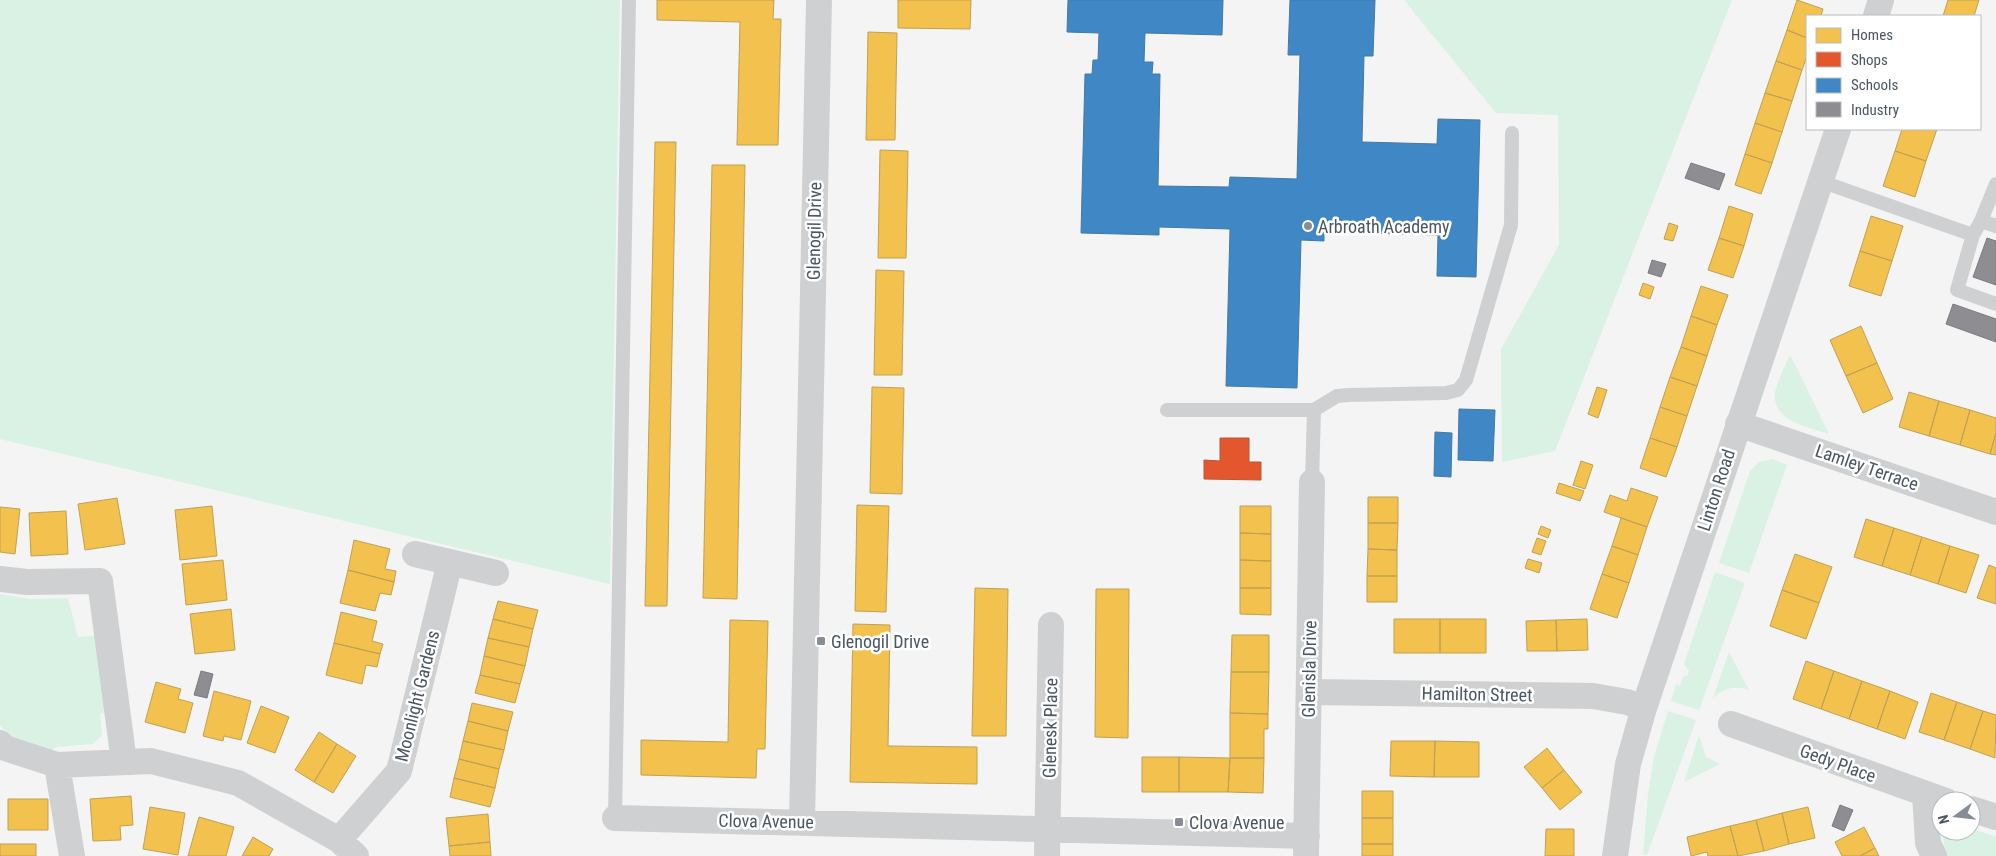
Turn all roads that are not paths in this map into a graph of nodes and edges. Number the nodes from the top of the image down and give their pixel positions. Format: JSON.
{"nodes":[{"id":1,"x":629,"y":0,"type":"edge"},
{"id":2,"x":819,"y":0,"type":"edge"},
{"id":3,"x":1882,"y":0,"type":"edge"},
{"id":4,"x":1876,"y":15,"type":"edge"},
{"id":5,"x":1838,"y":130,"type":"edge"},
{"id":6,"x":1512,"y":133,"type":"dead end"},
{"id":7,"x":1820,"y":181,"type":"junction"},
{"id":8,"x":1996,"y":184,"type":"edge"},
{"id":9,"x":1981,"y":221,"type":"junction"},
{"id":10,"x":1996,"y":226,"type":"edge"},
{"id":11,"x":1973,"y":235,"type":"junction"},
{"id":12,"x":1996,"y":304,"type":"edge"},
{"id":13,"x":1167,"y":410,"type":"dead end"},
{"id":14,"x":1314,"y":410,"type":"junction"},
{"id":15,"x":1738,"y":424,"type":"junction"},
{"id":16,"x":1312,"y":482,"type":"joint"},
{"id":17,"x":1996,"y":512,"type":"edge"},
{"id":18,"x":415,"y":554,"type":"dead end"},
{"id":19,"x":450,"y":562,"type":"junction"},
{"id":20,"x":496,"y":573,"type":"dead end"},
{"id":21,"x":0,"y":578,"type":"edge"},
{"id":22,"x":1051,"y":625,"type":"dead end"},
{"id":23,"x":1309,"y":692,"type":"junction"},
{"id":24,"x":1644,"y":708,"type":"junction"},
{"id":25,"x":1731,"y":724,"type":"dead end"},
{"id":26,"x":0,"y":743,"type":"edge"},
{"id":27,"x":124,"y":762,"type":"junction"},
{"id":28,"x":57,"y":765,"type":"junction"},
{"id":29,"x":1931,"y":797,"type":"edge"},
{"id":30,"x":1981,"y":812,"type":"edge"},
{"id":31,"x":1996,"y":817,"type":"edge"},
{"id":32,"x":615,"y":818,"type":"joint"},
{"id":33,"x":802,"y":822,"type":"junction"},
{"id":34,"x":1931,"y":824,"type":"edge"},
{"id":35,"x":1048,"y":844,"type":"edge"},
{"id":36,"x":1307,"y":846,"type":"edge"},
{"id":37,"x":348,"y":848,"type":"edge"},
{"id":38,"x":72,"y":856,"type":"edge"},
{"id":39,"x":1616,"y":856,"type":"edge"},
{"id":40,"x":1934,"y":856,"type":"edge"}],
"edges":[{"from":1,"to":32,"type":"lane"},
{"from":2,"to":33,"type":"street","name":"Glenogil Drive"},
{"from":3,"to":4,"type":"street"},
{"from":5,"to":7,"type":"street","name":"Linton Road"},
{"from":6,"to":14,"type":"lane"},
{"from":7,"to":11,"type":"lane"},
{"from":7,"to":15,"type":"street","name":"Linton Road"},
{"from":8,"to":9,"type":"lane"},
{"from":9,"to":10,"type":"lane"},
{"from":9,"to":11,"type":"lane"},
{"from":11,"to":12,"type":"lane"},
{"from":13,"to":14,"type":"lane"},
{"from":14,"to":16,"type":"lane"},
{"from":15,"to":17,"type":"street","name":"Lamley Terrace"},
{"from":15,"to":24,"type":"street","name":"Linton Road"},
{"from":16,"to":23,"type":"street","name":"Glenisla Drive"},
{"from":18,"to":19,"type":"street"},
{"from":19,"to":20,"type":"street"},
{"from":19,"to":37,"type":"street","name":"Moonlight Gardens"},
{"from":21,"to":27,"type":"street"},
{"from":22,"to":35,"type":"street","name":"Glenesk Place"},
{"from":23,"to":24,"type":"street","name":"Hamilton Street"},
{"from":23,"to":36,"type":"street","name":"Glenisla Drive"},
{"from":24,"to":39,"type":"street","name":"Linton Road"},
{"from":25,"to":29,"type":"street","name":"Gedy Place"},
{"from":26,"to":28,"type":"street","name":"Moonlight Gardens"},
{"from":27,"to":28,"type":"street","name":"Moonlight Gardens"},
{"from":27,"to":37,"type":"street","name":"Moonlight Gardens"},
{"from":28,"to":38,"type":"street"},
{"from":30,"to":31,"type":"street"},
{"from":32,"to":33,"type":"street","name":"Clova Avenue"},
{"from":33,"to":35,"type":"street","name":"Clova Avenue"},
{"from":34,"to":40,"type":"street"},
{"from":35,"to":36,"type":"street","name":"Clova Avenue"}]}
